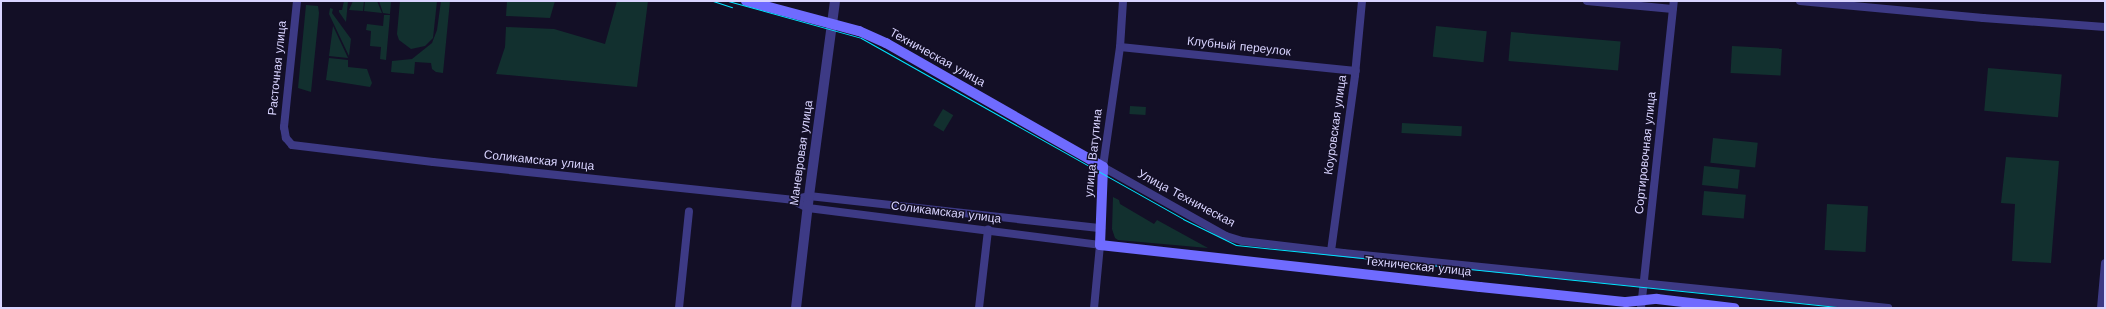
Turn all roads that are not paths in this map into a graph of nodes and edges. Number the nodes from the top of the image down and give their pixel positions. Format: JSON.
{"nodes":[{"id":1,"x":297,"y":1,"type":"edge"},
{"id":2,"x":746,"y":1,"type":"edge"},
{"id":3,"x":835,"y":1,"type":"edge"},
{"id":4,"x":1123,"y":1,"type":"edge"},
{"id":5,"x":1362,"y":1,"type":"edge"},
{"id":6,"x":1587,"y":1,"type":"edge"},
{"id":7,"x":1800,"y":1,"type":"edge"},
{"id":8,"x":1673,"y":5,"type":"edge"},
{"id":9,"x":832,"y":25,"type":"junction"},
{"id":10,"x":2105,"y":27,"type":"edge"},
{"id":11,"x":1120,"y":47,"type":"junction"},
{"id":12,"x":1356,"y":71,"type":"junction"},
{"id":13,"x":286,"y":138,"type":"joint"},
{"id":14,"x":1103,"y":167,"type":"junction"},
{"id":15,"x":809,"y":196,"type":"junction"},
{"id":16,"x":792,"y":200,"type":"junction"},
{"id":17,"x":808,"y":208,"type":"junction"},
{"id":18,"x":689,"y":212,"type":"dead end"},
{"id":19,"x":1101,"y":228,"type":"junction"},
{"id":20,"x":988,"y":230,"type":"junction"},
{"id":21,"x":1100,"y":245,"type":"junction"},
{"id":22,"x":1331,"y":251,"type":"junction"},
{"id":23,"x":2105,"y":263,"type":"edge"},
{"id":24,"x":1644,"y":283,"type":"junction"},
{"id":25,"x":1641,"y":304,"type":"edge"},
{"id":26,"x":679,"y":308,"type":"edge"},
{"id":27,"x":796,"y":308,"type":"edge"},
{"id":28,"x":978,"y":308,"type":"edge"},
{"id":29,"x":1094,"y":308,"type":"edge"},
{"id":30,"x":1734,"y":308,"type":"edge"},
{"id":31,"x":1888,"y":308,"type":"edge"},
{"id":32,"x":2101,"y":308,"type":"edge"}],
"edges":[{"from":1,"to":13,"type":"street","name":"Расточная улица"},
{"from":2,"to":9,"type":"main road","name":"Техническая улица"},
{"from":3,"to":9,"type":"street","name":"Маневровая улица"},
{"from":4,"to":11,"type":"street","name":"улица Ватутина"},
{"from":5,"to":12,"type":"street","name":"Коуровская улица"},
{"from":6,"to":8,"type":"street"},
{"from":7,"to":10,"type":"street"},
{"from":8,"to":24,"type":"street","name":"Сортировочная улица"},
{"from":9,"to":14,"type":"main road","name":"Техническая улица"},
{"from":9,"to":15,"type":"street","name":"Маневровая улица"},
{"from":11,"to":12,"type":"street","name":"Клубный переулок"},
{"from":11,"to":14,"type":"street","name":"улица Ватутина"},
{"from":12,"to":22,"type":"street","name":"Коуровская улица"},
{"from":13,"to":16,"type":"street","name":"Соликамская улица"},
{"from":14,"to":19,"type":"main road","name":"улица Ватутина"},
{"from":14,"to":22,"type":"street","name":"Улица Техническая"},
{"from":15,"to":16,"type":"street","name":"Соликамская улица"},
{"from":15,"to":17,"type":"street","name":"Маневровая улица"},
{"from":15,"to":19,"type":"street","name":"Соликамская улица"},
{"from":16,"to":17,"type":"street","name":"Соликамская улица"},
{"from":17,"to":20,"type":"street","name":"Соликамская улица"},
{"from":17,"to":27,"type":"street","name":"Маневровая улица"},
{"from":18,"to":26,"type":"street"},
{"from":19,"to":21,"type":"main road","name":"улица Ватутина"},
{"from":20,"to":21,"type":"street","name":"Соликамская улица"},
{"from":20,"to":28,"type":"street"},
{"from":21,"to":25,"type":"main road","name":"Техническая улица"},
{"from":21,"to":29,"type":"street","name":"улица Ватутина"},
{"from":22,"to":24,"type":"street","name":"Улица Техническая"},
{"from":23,"to":32,"type":"street"},
{"from":24,"to":25,"type":"street","name":"Сортировочная улица"},
{"from":24,"to":31,"type":"street","name":"Улица Техническая"},
{"from":25,"to":30,"type":"main road","name":"Техническая улица"}]}
